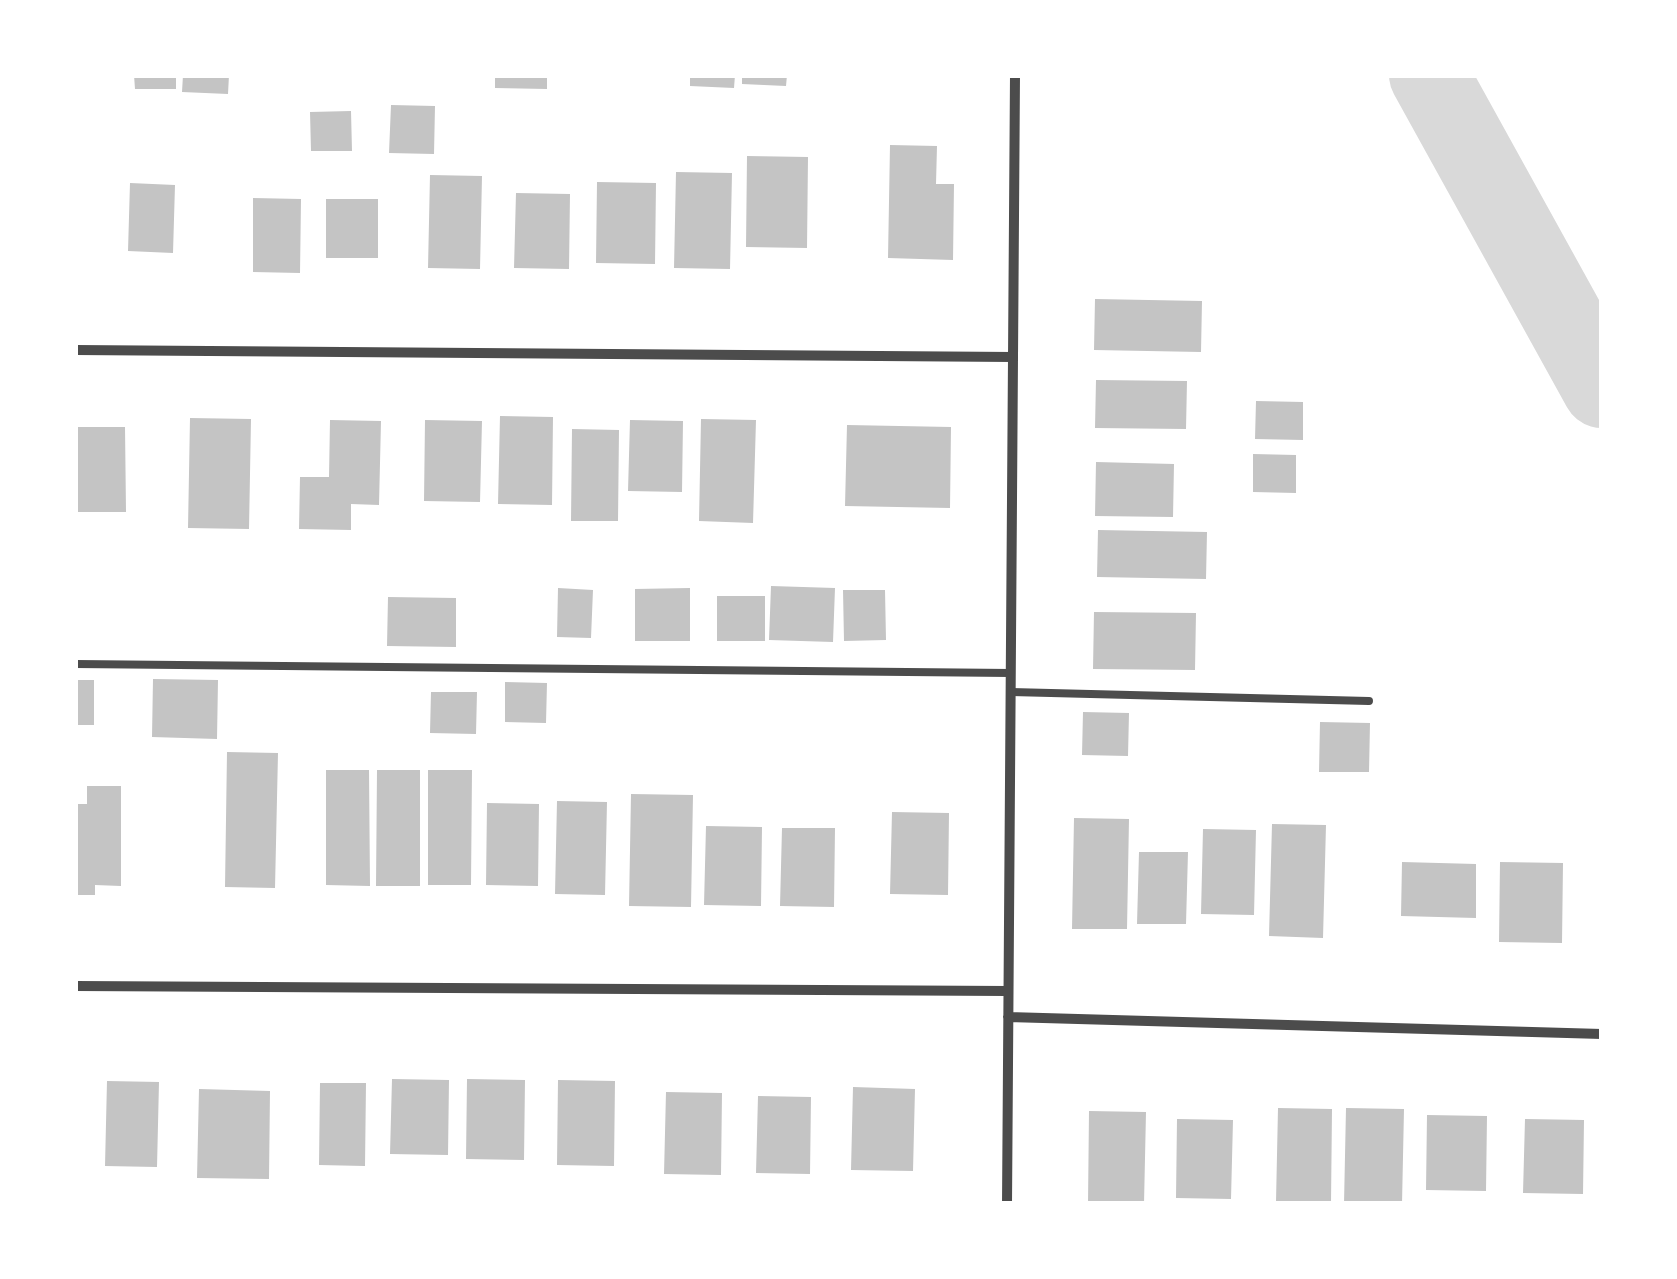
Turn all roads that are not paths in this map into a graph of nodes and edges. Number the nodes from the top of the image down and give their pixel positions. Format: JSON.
{"nodes":[{"id":1,"x":1015,"y":75,"type":"edge"},
{"id":2,"x":75,"y":350,"type":"edge"},
{"id":3,"x":1014,"y":356,"type":"junction"},
{"id":4,"x":75,"y":664,"type":"edge"},
{"id":5,"x":1011,"y":673,"type":"junction"},
{"id":6,"x":1010,"y":692,"type":"junction"},
{"id":7,"x":1368,"y":701,"type":"dead end"},
{"id":8,"x":75,"y":986,"type":"edge"},
{"id":9,"x":1008,"y":991,"type":"junction"},
{"id":10,"x":1008,"y":1017,"type":"junction"},
{"id":11,"x":1602,"y":1034,"type":"edge"},
{"id":12,"x":1006,"y":1204,"type":"edge"}],
"edges":[{"from":1,"to":3,"type":"street"},
{"from":2,"to":3,"type":"street"},
{"from":3,"to":5,"type":"street"},
{"from":4,"to":5,"type":"lane"},
{"from":5,"to":6,"type":"street"},
{"from":6,"to":7,"type":"lane"},
{"from":6,"to":9,"type":"street"},
{"from":8,"to":9,"type":"street"},
{"from":9,"to":10,"type":"street"},
{"from":10,"to":11,"type":"street"},
{"from":10,"to":12,"type":"street"}]}
